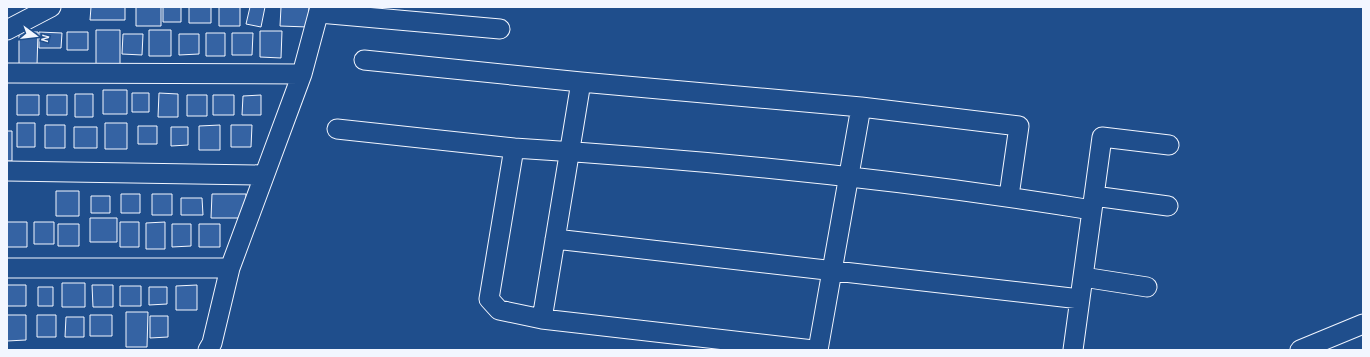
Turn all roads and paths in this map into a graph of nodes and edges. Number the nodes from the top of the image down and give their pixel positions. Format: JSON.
{"nodes":[{"id":1,"x":51,"y":7,"type":"edge"},
{"id":2,"x":320,"y":10,"type":"edge"},
{"id":3,"x":500,"y":29,"type":"dead end"},
{"id":4,"x":7,"y":30,"type":"edge"},
{"id":5,"x":364,"y":60,"type":"dead end"},
{"id":6,"x":7,"y":73,"type":"edge"},
{"id":7,"x":302,"y":74,"type":"junction"},
{"id":8,"x":581,"y":82,"type":"junction"},
{"id":9,"x":861,"y":107,"type":"junction"},
{"id":10,"x":337,"y":129,"type":"dead end"},
{"id":11,"x":1169,"y":146,"type":"dead end"},
{"id":12,"x":514,"y":148,"type":"junction"},
{"id":13,"x":569,"y":151,"type":"junction"},
{"id":14,"x":7,"y":170,"type":"edge"},
{"id":15,"x":264,"y":175,"type":"junction"},
{"id":16,"x":849,"y":176,"type":"junction"},
{"id":17,"x":1009,"y":196,"type":"junction"},
{"id":18,"x":1093,"y":203,"type":"junction"},
{"id":19,"x":1168,"y":206,"type":"dead end"},
{"id":20,"x":555,"y":239,"type":"junction"},
{"id":21,"x":7,"y":268,"type":"edge"},
{"id":22,"x":230,"y":268,"type":"junction"},
{"id":23,"x":832,"y":270,"type":"junction"},
{"id":24,"x":1083,"y":277,"type":"junction"},
{"id":25,"x":1147,"y":286,"type":"dead end"},
{"id":26,"x":1080,"y":299,"type":"junction"},
{"id":27,"x":542,"y":319,"type":"junction"},
{"id":28,"x":1363,"y":324,"type":"edge"},
{"id":29,"x":208,"y":350,"type":"edge"},
{"id":30,"x":813,"y":350,"type":"edge"},
{"id":31,"x":818,"y":350,"type":"edge"},
{"id":32,"x":1073,"y":350,"type":"edge"},
{"id":33,"x":1300,"y":350,"type":"edge"}],
"edges":[{"from":1,"to":4,"type":"street"},
{"from":2,"to":3,"type":"street"},
{"from":2,"to":7,"type":"street"},
{"from":5,"to":8,"type":"street"},
{"from":6,"to":7,"type":"street"},
{"from":7,"to":15,"type":"street"},
{"from":8,"to":9,"type":"street"},
{"from":8,"to":13,"type":"street"},
{"from":9,"to":16,"type":"street"},
{"from":9,"to":17,"type":"street"},
{"from":10,"to":12,"type":"street"},
{"from":11,"to":18,"type":"street"},
{"from":12,"to":13,"type":"street"},
{"from":12,"to":27,"type":"street"},
{"from":13,"to":16,"type":"street"},
{"from":13,"to":20,"type":"street"},
{"from":14,"to":15,"type":"street"},
{"from":15,"to":22,"type":"street"},
{"from":16,"to":17,"type":"street"},
{"from":16,"to":23,"type":"street"},
{"from":17,"to":18,"type":"street"},
{"from":18,"to":19,"type":"street"},
{"from":18,"to":24,"type":"street"},
{"from":20,"to":23,"type":"street"},
{"from":20,"to":27,"type":"street"},
{"from":21,"to":22,"type":"street"},
{"from":22,"to":29,"type":"street"},
{"from":23,"to":26,"type":"street"},
{"from":23,"to":31,"type":"street"},
{"from":24,"to":25,"type":"street"},
{"from":24,"to":26,"type":"street"},
{"from":26,"to":32,"type":"street"},
{"from":27,"to":30,"type":"street"},
{"from":28,"to":33,"type":"street"}]}
